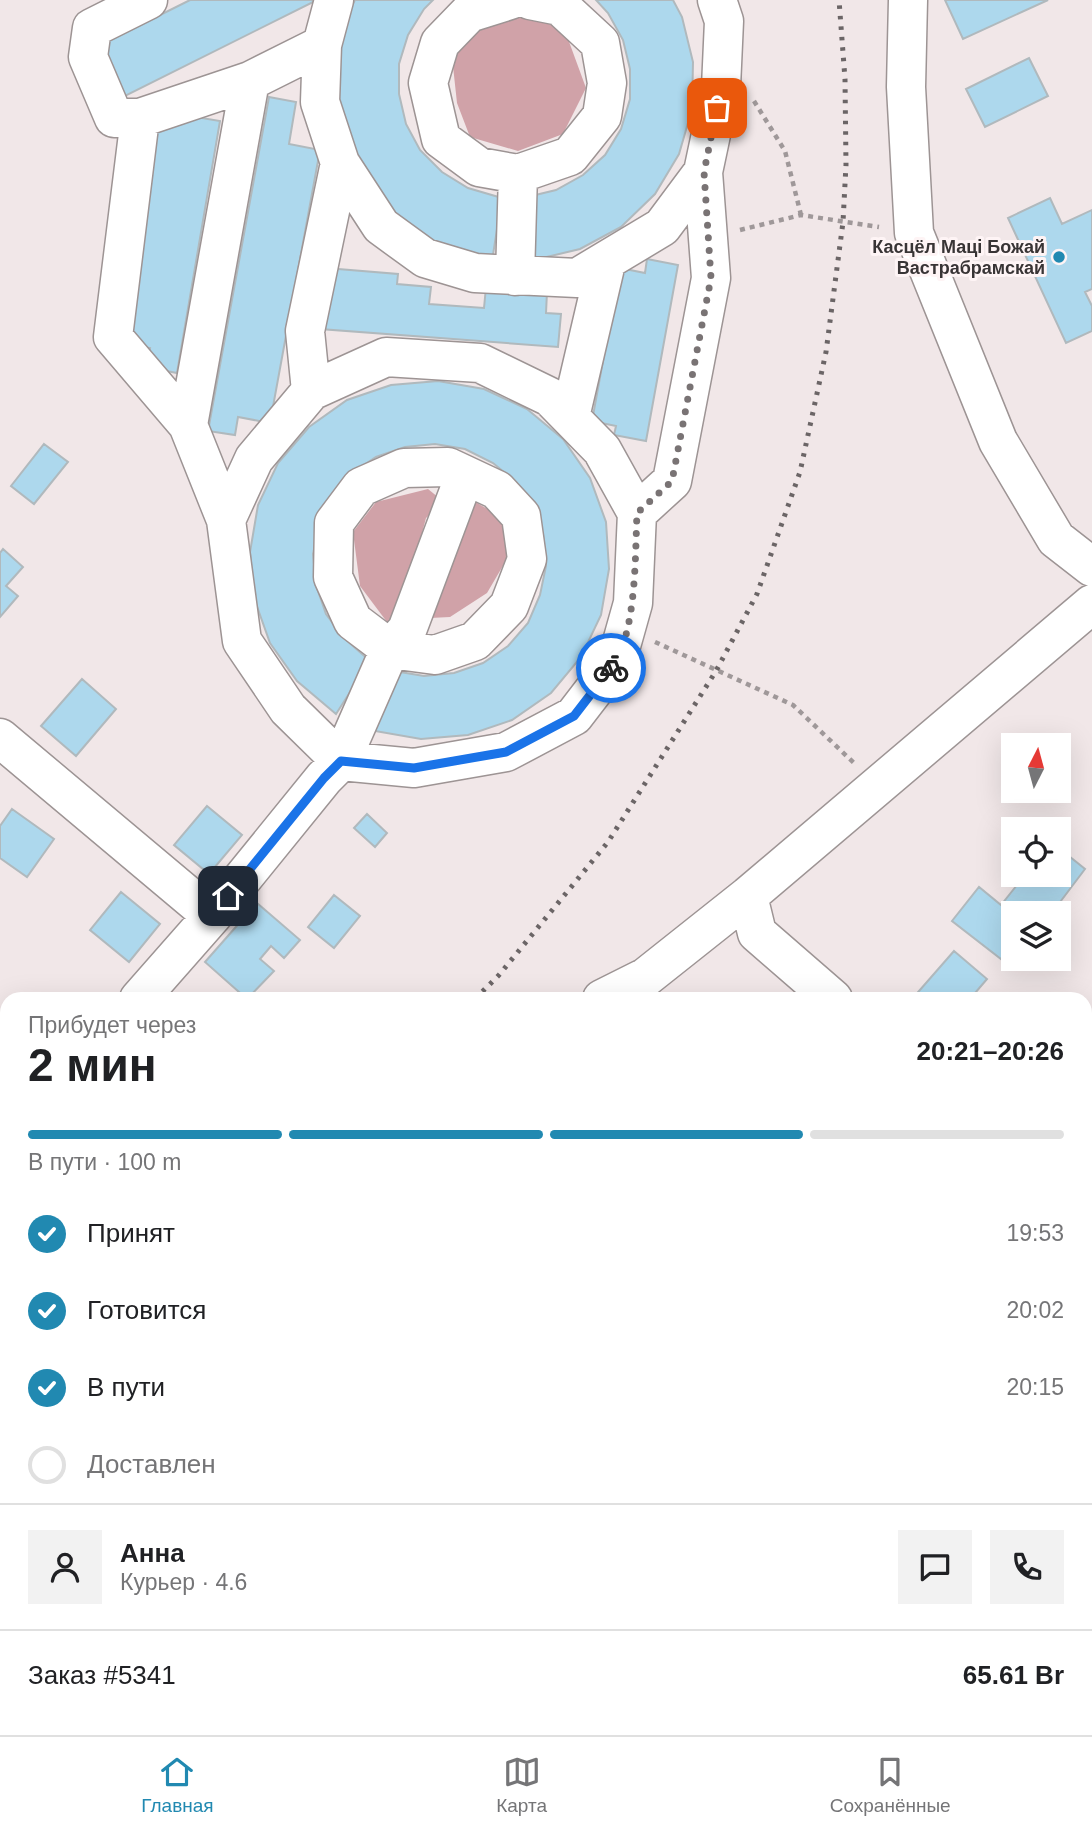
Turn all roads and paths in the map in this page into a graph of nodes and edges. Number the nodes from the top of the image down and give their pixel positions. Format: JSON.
{"nodes":[{"id":1,"x":148,"y":0,"type":"edge"},
{"id":2,"x":334,"y":0,"type":"edge"},
{"id":3,"x":510,"y":0,"type":"edge"},
{"id":4,"x":530,"y":0,"type":"edge"},
{"id":5,"x":718,"y":0,"type":"edge"},
{"id":6,"x":908,"y":0,"type":"edge"},
{"id":7,"x":88,"y":14,"type":"edge"},
{"id":8,"x":322,"y":45,"type":"junction"},
{"id":9,"x":250,"y":81,"type":"junction"},
{"id":10,"x":750,"y":95,"type":"dead end"},
{"id":11,"x":140,"y":118,"type":"junction"},
{"id":12,"x":340,"y":163,"type":"junction"},
{"id":13,"x":704,"y":172,"type":"junction"},
{"id":14,"x":518,"y":174,"type":"junction"},
{"id":15,"x":801,"y":215,"type":"junction"},
{"id":16,"x":914,"y":233,"type":"junction"},
{"id":17,"x":708,"y":237,"type":"junction"},
{"id":18,"x":606,"y":263,"type":"junction"},
{"id":19,"x":515,"y":276,"type":"junction"},
{"id":20,"x":311,"y":391,"type":"junction"},
{"id":21,"x":570,"y":418,"type":"junction"},
{"id":22,"x":188,"y":425,"type":"junction"},
{"id":23,"x":465,"y":475,"type":"junction"},
{"id":24,"x":637,"y":513,"type":"junction"},
{"id":25,"x":226,"y":520,"type":"junction"},
{"id":26,"x":1092,"y":567,"type":"edge"},
{"id":27,"x":1092,"y":604,"type":"edge"},
{"id":28,"x":626,"y":628,"type":"junction"},
{"id":29,"x":390,"y":649,"type":"junction"},
{"id":30,"x":0,"y":738,"type":"edge"},
{"id":31,"x":341,"y":761,"type":"junction"},
{"id":32,"x":878,"y":786,"type":"junction"},
{"id":33,"x":748,"y":896,"type":"junction"},
{"id":34,"x":212,"y":916,"type":"junction"},
{"id":35,"x":646,"y":988,"type":"edge"},
{"id":36,"x":145,"y":992,"type":"edge"},
{"id":37,"x":825,"y":992,"type":"edge"}],
"edges":[{"from":1,"to":7,"type":"street"},
{"from":2,"to":8,"type":"street"},
{"from":3,"to":14,"type":"street"},
{"from":4,"to":14,"type":"street"},
{"from":5,"to":13,"type":"street"},
{"from":6,"to":16,"type":"street"},
{"from":7,"to":11,"type":"street"},
{"from":8,"to":9,"type":"street"},
{"from":8,"to":12,"type":"street"},
{"from":9,"to":11,"type":"street"},
{"from":9,"to":22,"type":"street"},
{"from":10,"to":15,"type":"path"},
{"from":11,"to":22,"type":"street"},
{"from":12,"to":19,"type":"street"},
{"from":12,"to":20,"type":"street"},
{"from":13,"to":17,"type":"street"},
{"from":13,"to":18,"type":"street"},
{"from":14,"to":19,"type":"street"},
{"from":15,"to":16,"type":"path"},
{"from":15,"to":17,"type":"path"},
{"from":16,"to":26,"type":"street"},
{"from":17,"to":24,"type":"street"},
{"from":18,"to":19,"type":"street"},
{"from":18,"to":21,"type":"street"},
{"from":20,"to":21,"type":"street"},
{"from":20,"to":25,"type":"street"},
{"from":21,"to":24,"type":"street"},
{"from":22,"to":25,"type":"street"},
{"from":23,"to":29,"type":"street"},
{"from":23,"to":29,"type":"street"},
{"from":23,"to":29,"type":"street"},
{"from":24,"to":28,"type":"street"},
{"from":25,"to":31,"type":"street"},
{"from":27,"to":32,"type":"street"},
{"from":28,"to":31,"type":"street"},
{"from":28,"to":32,"type":"path"},
{"from":29,"to":31,"type":"street"},
{"from":30,"to":34,"type":"street"},
{"from":31,"to":34,"type":"street"},
{"from":32,"to":33,"type":"street"},
{"from":33,"to":35,"type":"street"},
{"from":33,"to":37,"type":"street"},
{"from":34,"to":36,"type":"street"}]}
